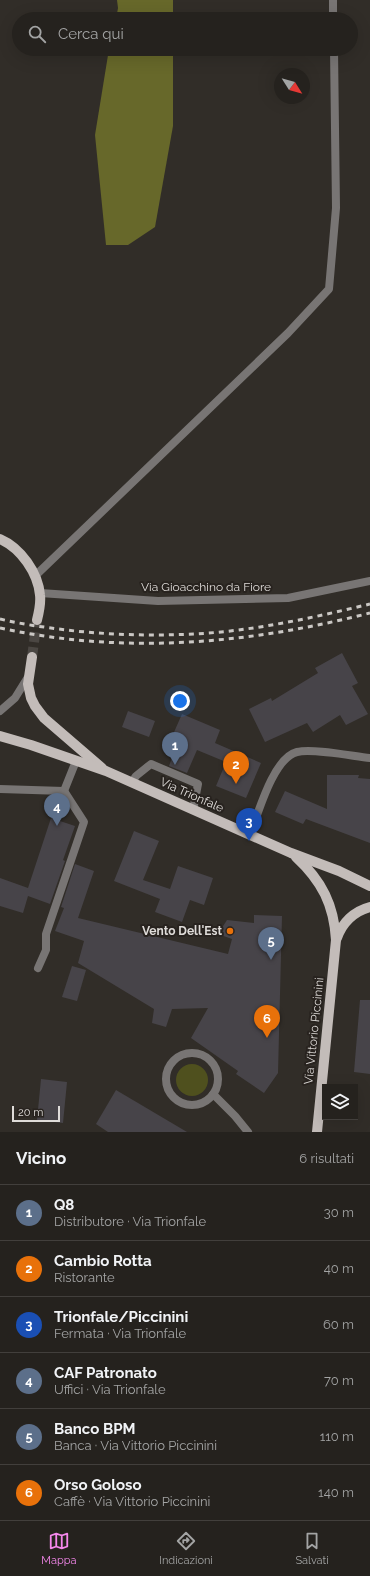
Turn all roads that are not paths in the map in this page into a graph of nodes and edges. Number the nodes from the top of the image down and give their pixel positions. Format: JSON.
{"nodes":[{"id":1,"x":333,"y":0,"type":"edge"},
{"id":2,"x":333,"y":12,"type":"edge"},
{"id":3,"x":334,"y":56,"type":"edge"},
{"id":4,"x":0,"y":539,"type":"edge"},
{"id":5,"x":35,"y":576,"type":"junction"},
{"id":6,"x":370,"y":581,"type":"edge"},
{"id":7,"x":40,"y":593,"type":"junction"},
{"id":8,"x":37,"y":620,"type":"tunnel mouth"},
{"id":9,"x":32,"y":657,"type":"tunnel mouth"},
{"id":10,"x":29,"y":677,"type":"junction"},
{"id":11,"x":0,"y":711,"type":"edge"},
{"id":12,"x":0,"y":736,"type":"edge"},
{"id":13,"x":370,"y":758,"type":"edge"},
{"id":14,"x":76,"y":760,"type":"junction"},
{"id":15,"x":106,"y":771,"type":"junction"},
{"id":16,"x":132,"y":782,"type":"junction"},
{"id":17,"x":0,"y":788,"type":"edge"},
{"id":18,"x":64,"y":792,"type":"junction"},
{"id":19,"x":193,"y":810,"type":"junction"},
{"id":20,"x":250,"y":835,"type":"junction"},
{"id":21,"x":291,"y":853,"type":"junction"},
{"id":22,"x":370,"y":886,"type":"edge"},
{"id":23,"x":370,"y":907,"type":"edge"},
{"id":24,"x":336,"y":940,"type":"junction"},
{"id":25,"x":38,"y":968,"type":"dead end"},
{"id":26,"x":213,"y":1094,"type":"junction"},
{"id":27,"x":319,"y":1129,"type":"edge"},
{"id":28,"x":248,"y":1132,"type":"edge"}],
"edges":[{"from":1,"to":2,"type":"street"},
{"from":3,"to":5,"type":"street"},
{"from":4,"to":5,"type":"main road"},
{"from":5,"to":7,"type":"main road"},
{"from":6,"to":7,"type":"street","name":"Via Gioacchino da Fiore"},
{"from":7,"to":8,"type":"main road"},
{"from":9,"to":10,"type":"main road"},
{"from":10,"to":11,"type":"street"},
{"from":10,"to":15,"type":"main road"},
{"from":12,"to":14,"type":"main road","name":"Via Trionfale"},
{"from":13,"to":20,"type":"street"},
{"from":14,"to":15,"type":"main road","name":"Via Trionfale"},
{"from":14,"to":18,"type":"street"},
{"from":15,"to":16,"type":"main road","name":"Via Trionfale"},
{"from":16,"to":19,"type":"main road","name":"Via Trionfale"},
{"from":16,"to":19,"type":"street"},
{"from":17,"to":18,"type":"street"},
{"from":18,"to":25,"type":"street"},
{"from":19,"to":20,"type":"main road","name":"Via Trionfale"},
{"from":20,"to":21,"type":"main road","name":"Via Trionfale"},
{"from":21,"to":22,"type":"main road","name":"Via Trionfale"},
{"from":21,"to":24,"type":"main road","name":"Via Vittorio Piccinini"},
{"from":23,"to":24,"type":"main road","name":"Via Vittorio Piccinini"},
{"from":24,"to":27,"type":"main road","name":"Via Vittorio Piccinini"},
{"from":26,"to":26,"type":"street"},
{"from":26,"to":28,"type":"street"}]}
